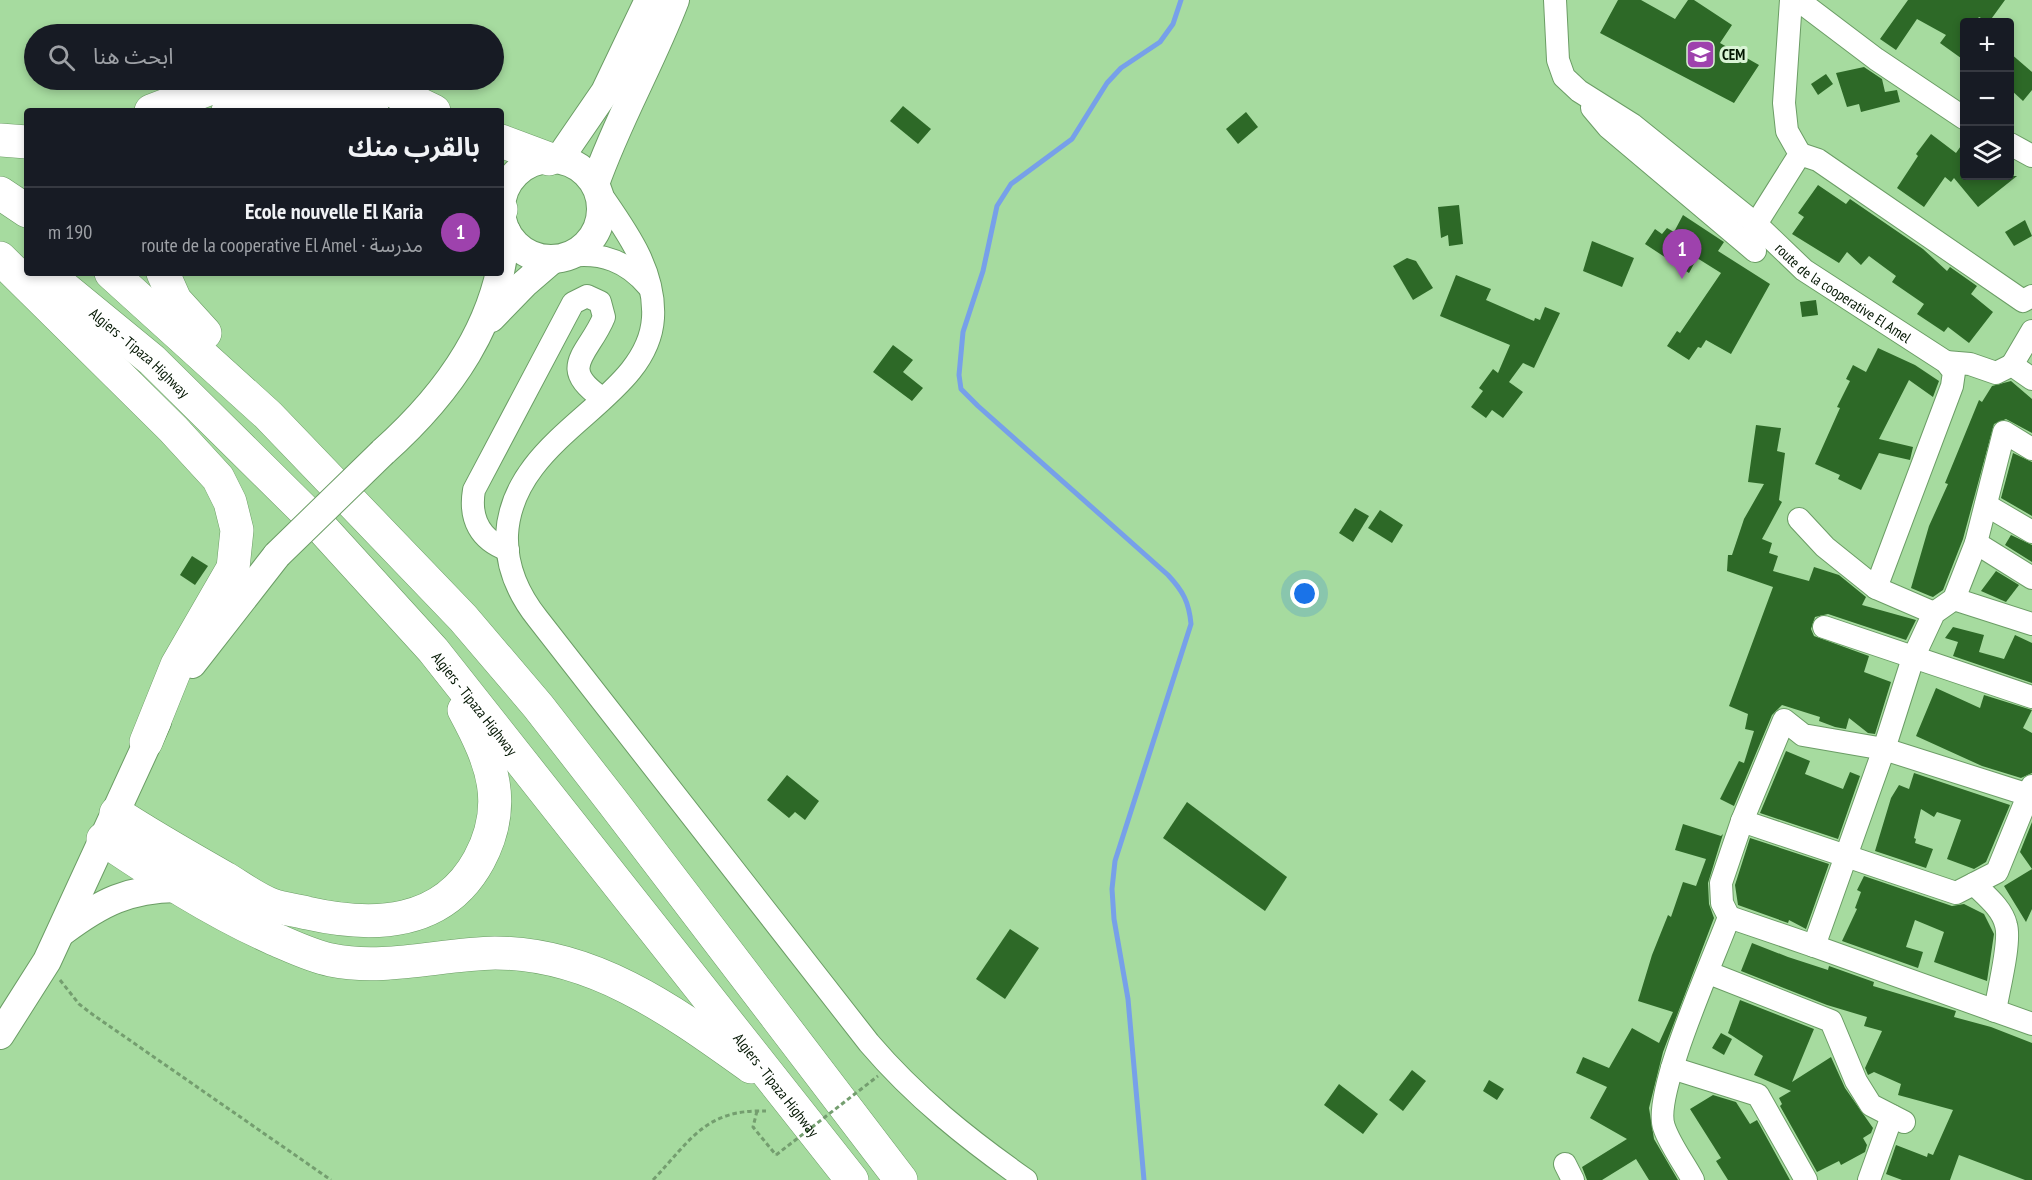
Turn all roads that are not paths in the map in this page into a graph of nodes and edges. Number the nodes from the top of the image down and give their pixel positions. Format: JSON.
{"nodes":[{"id":1,"x":649,"y":0,"type":"edge"},
{"id":2,"x":675,"y":0,"type":"edge"},
{"id":3,"x":1555,"y":0,"type":"edge"},
{"id":4,"x":1791,"y":0,"type":"edge"},
{"id":5,"x":1798,"y":0,"type":"edge"},
{"id":6,"x":206,"y":90,"type":"edge"},
{"id":7,"x":391,"y":90,"type":"edge"},
{"id":8,"x":1579,"y":91,"type":"junction"},
{"id":9,"x":159,"y":108,"type":"edge"},
{"id":10,"x":236,"y":108,"type":"edge"},
{"id":11,"x":363,"y":108,"type":"edge"},
{"id":12,"x":428,"y":108,"type":"edge"},
{"id":13,"x":1960,"y":115,"type":"edge"},
{"id":14,"x":0,"y":140,"type":"edge"},
{"id":15,"x":24,"y":142,"type":"edge"},
{"id":16,"x":504,"y":142,"type":"edge"},
{"id":17,"x":2014,"y":146,"type":"edge"},
{"id":18,"x":1800,"y":154,"type":"junction"},
{"id":19,"x":2032,"y":156,"type":"edge"},
{"id":20,"x":554,"y":159,"type":"junction"},
{"id":21,"x":596,"y":187,"type":"junction"},
{"id":22,"x":0,"y":193,"type":"edge"},
{"id":23,"x":504,"y":207,"type":"edge"},
{"id":24,"x":24,"y":209,"type":"edge"},
{"id":25,"x":504,"y":219,"type":"edge"},
{"id":26,"x":1756,"y":224,"type":"junction"},
{"id":27,"x":0,"y":241,"type":"edge"},
{"id":28,"x":1755,"y":251,"type":"dead end"},
{"id":29,"x":562,"y":257,"type":"junction"},
{"id":30,"x":0,"y":258,"type":"edge"},
{"id":31,"x":24,"y":258,"type":"edge"},
{"id":32,"x":50,"y":276,"type":"edge"},
{"id":33,"x":114,"y":276,"type":"edge"},
{"id":34,"x":164,"y":276,"type":"edge"},
{"id":35,"x":500,"y":276,"type":"edge"},
{"id":36,"x":649,"y":287,"type":"junction"},
{"id":37,"x":2029,"y":302,"type":"edge"},
{"id":38,"x":483,"y":327,"type":"junction"},
{"id":39,"x":2032,"y":331,"type":"edge"},
{"id":40,"x":1946,"y":362,"type":"junction"},
{"id":41,"x":2012,"y":365,"type":"junction"},
{"id":42,"x":2032,"y":379,"type":"edge"},
{"id":43,"x":602,"y":398,"type":"junction"},
{"id":44,"x":268,"y":415,"type":"junction"},
{"id":45,"x":2032,"y":448,"type":"edge"},
{"id":46,"x":1986,"y":505,"type":"junction"},
{"id":47,"x":1799,"y":519,"type":"dead end"},
{"id":48,"x":2032,"y":532,"type":"edge"},
{"id":49,"x":1976,"y":543,"type":"junction"},
{"id":50,"x":508,"y":550,"type":"junction"},
{"id":51,"x":2032,"y":578,"type":"edge"},
{"id":52,"x":1876,"y":588,"type":"junction"},
{"id":53,"x":1954,"y":599,"type":"junction"},
{"id":54,"x":1934,"y":614,"type":"junction"},
{"id":55,"x":2032,"y":624,"type":"edge"},
{"id":56,"x":1824,"y":627,"type":"dead end"},
{"id":57,"x":433,"y":650,"type":"junction"},
{"id":58,"x":1913,"y":658,"type":"junction"},
{"id":59,"x":2032,"y":697,"type":"edge"},
{"id":60,"x":146,"y":742,"type":"junction"},
{"id":61,"x":1884,"y":749,"type":"junction"},
{"id":62,"x":133,"y":774,"type":"junction"},
{"id":63,"x":2031,"y":794,"type":"edge"},
{"id":64,"x":1742,"y":821,"type":"junction"},
{"id":65,"x":110,"y":826,"type":"junction"},
{"id":66,"x":156,"y":839,"type":"junction"},
{"id":67,"x":1846,"y":857,"type":"junction"},
{"id":68,"x":1997,"y":872,"type":"junction"},
{"id":69,"x":1974,"y":884,"type":"junction"},
{"id":70,"x":177,"y":888,"type":"junction"},
{"id":71,"x":1994,"y":903,"type":"junction"},
{"id":72,"x":1729,"y":917,"type":"junction"},
{"id":73,"x":62,"y":932,"type":"junction"},
{"id":74,"x":1814,"y":946,"type":"junction"},
{"id":75,"x":1709,"y":973,"type":"junction"},
{"id":76,"x":1995,"y":1011,"type":"junction"},
{"id":77,"x":2032,"y":1024,"type":"edge"},
{"id":78,"x":0,"y":1035,"type":"edge"},
{"id":79,"x":1672,"y":1068,"type":"junction"},
{"id":80,"x":791,"y":1101,"type":"junction"},
{"id":81,"x":852,"y":1180,"type":"edge"},
{"id":82,"x":901,"y":1180,"type":"edge"},
{"id":83,"x":1026,"y":1180,"type":"edge"},
{"id":84,"x":1693,"y":1180,"type":"edge"},
{"id":85,"x":1806,"y":1180,"type":"edge"},
{"id":86,"x":1869,"y":1180,"type":"edge"}],
"edges":[{"from":1,"to":20,"type":"main road"},
{"from":2,"to":21,"type":"main road"},
{"from":3,"to":8,"type":"street","name":"route de la cooperative El Amel"},
{"from":4,"to":18,"type":"street"},
{"from":5,"to":13,"type":"street"},
{"from":6,"to":9,"type":"highway"},
{"from":7,"to":12,"type":"highway"},
{"from":8,"to":26,"type":"street","name":"route de la cooperative El Amel"},
{"from":8,"to":28,"type":"street"},
{"from":10,"to":11,"type":"highway"},
{"from":14,"to":15,"type":"highway"},
{"from":16,"to":20,"type":"highway"},
{"from":17,"to":19,"type":"street"},
{"from":18,"to":26,"type":"street"},
{"from":18,"to":37,"type":"street"},
{"from":20,"to":21,"type":"main road"},
{"from":20,"to":23,"type":"main road"},
{"from":21,"to":29,"type":"main road"},
{"from":21,"to":36,"type":"street"},
{"from":22,"to":24,"type":"highway"},
{"from":25,"to":29,"type":"main road"},
{"from":26,"to":40,"type":"street","name":"route de la cooperative El Amel"},
{"from":27,"to":31,"type":"highway"},
{"from":29,"to":36,"type":"street"},
{"from":29,"to":38,"type":"main road"},
{"from":30,"to":60,"type":"highway"},
{"from":32,"to":57,"type":"highway","name":"Algiers - Tipaza Highway"},
{"from":33,"to":44,"type":"highway"},
{"from":34,"to":44,"type":"highway"},
{"from":35,"to":38,"type":"main road"},
{"from":36,"to":43,"type":"street"},
{"from":38,"to":60,"type":"main road","bridge":true},
{"from":39,"to":41,"type":"street"},
{"from":40,"to":41,"type":"street"},
{"from":40,"to":52,"type":"street"},
{"from":41,"to":42,"type":"street"},
{"from":43,"to":50,"type":"street"},
{"from":43,"to":50,"type":"street"},
{"from":44,"to":82,"type":"highway"},
{"from":45,"to":46,"type":"street"},
{"from":46,"to":48,"type":"street"},
{"from":46,"to":49,"type":"street"},
{"from":47,"to":52,"type":"street"},
{"from":49,"to":51,"type":"street"},
{"from":49,"to":53,"type":"street"},
{"from":50,"to":83,"type":"street"},
{"from":52,"to":54,"type":"street"},
{"from":53,"to":54,"type":"street"},
{"from":53,"to":55,"type":"street"},
{"from":54,"to":58,"type":"street"},
{"from":56,"to":58,"type":"street"},
{"from":57,"to":66,"type":"highway"},
{"from":57,"to":80,"type":"highway","name":"Algiers - Tipaza Highway"},
{"from":58,"to":59,"type":"street"},
{"from":58,"to":61,"type":"street"},
{"from":60,"to":62,"type":"main road"},
{"from":61,"to":63,"type":"street"},
{"from":61,"to":64,"type":"street"},
{"from":61,"to":67,"type":"street"},
{"from":62,"to":65,"type":"main road"},
{"from":62,"to":66,"type":"main road"},
{"from":63,"to":68,"type":"street"},
{"from":64,"to":67,"type":"street"},
{"from":64,"to":72,"type":"street"},
{"from":65,"to":66,"type":"highway"},
{"from":65,"to":70,"type":"highway"},
{"from":65,"to":73,"type":"main road"},
{"from":67,"to":69,"type":"street"},
{"from":67,"to":74,"type":"street"},
{"from":68,"to":69,"type":"street"},
{"from":68,"to":71,"type":"street"},
{"from":69,"to":71,"type":"street"},
{"from":70,"to":73,"type":"main road"},
{"from":70,"to":80,"type":"highway"},
{"from":71,"to":76,"type":"street"},
{"from":72,"to":74,"type":"street"},
{"from":72,"to":75,"type":"street"},
{"from":73,"to":78,"type":"main road"},
{"from":74,"to":76,"type":"street"},
{"from":75,"to":79,"type":"street"},
{"from":75,"to":86,"type":"street"},
{"from":76,"to":77,"type":"street"},
{"from":79,"to":84,"type":"street"},
{"from":79,"to":85,"type":"street"},
{"from":80,"to":81,"type":"highway","name":"Algiers - Tipaza Highway"}]}
